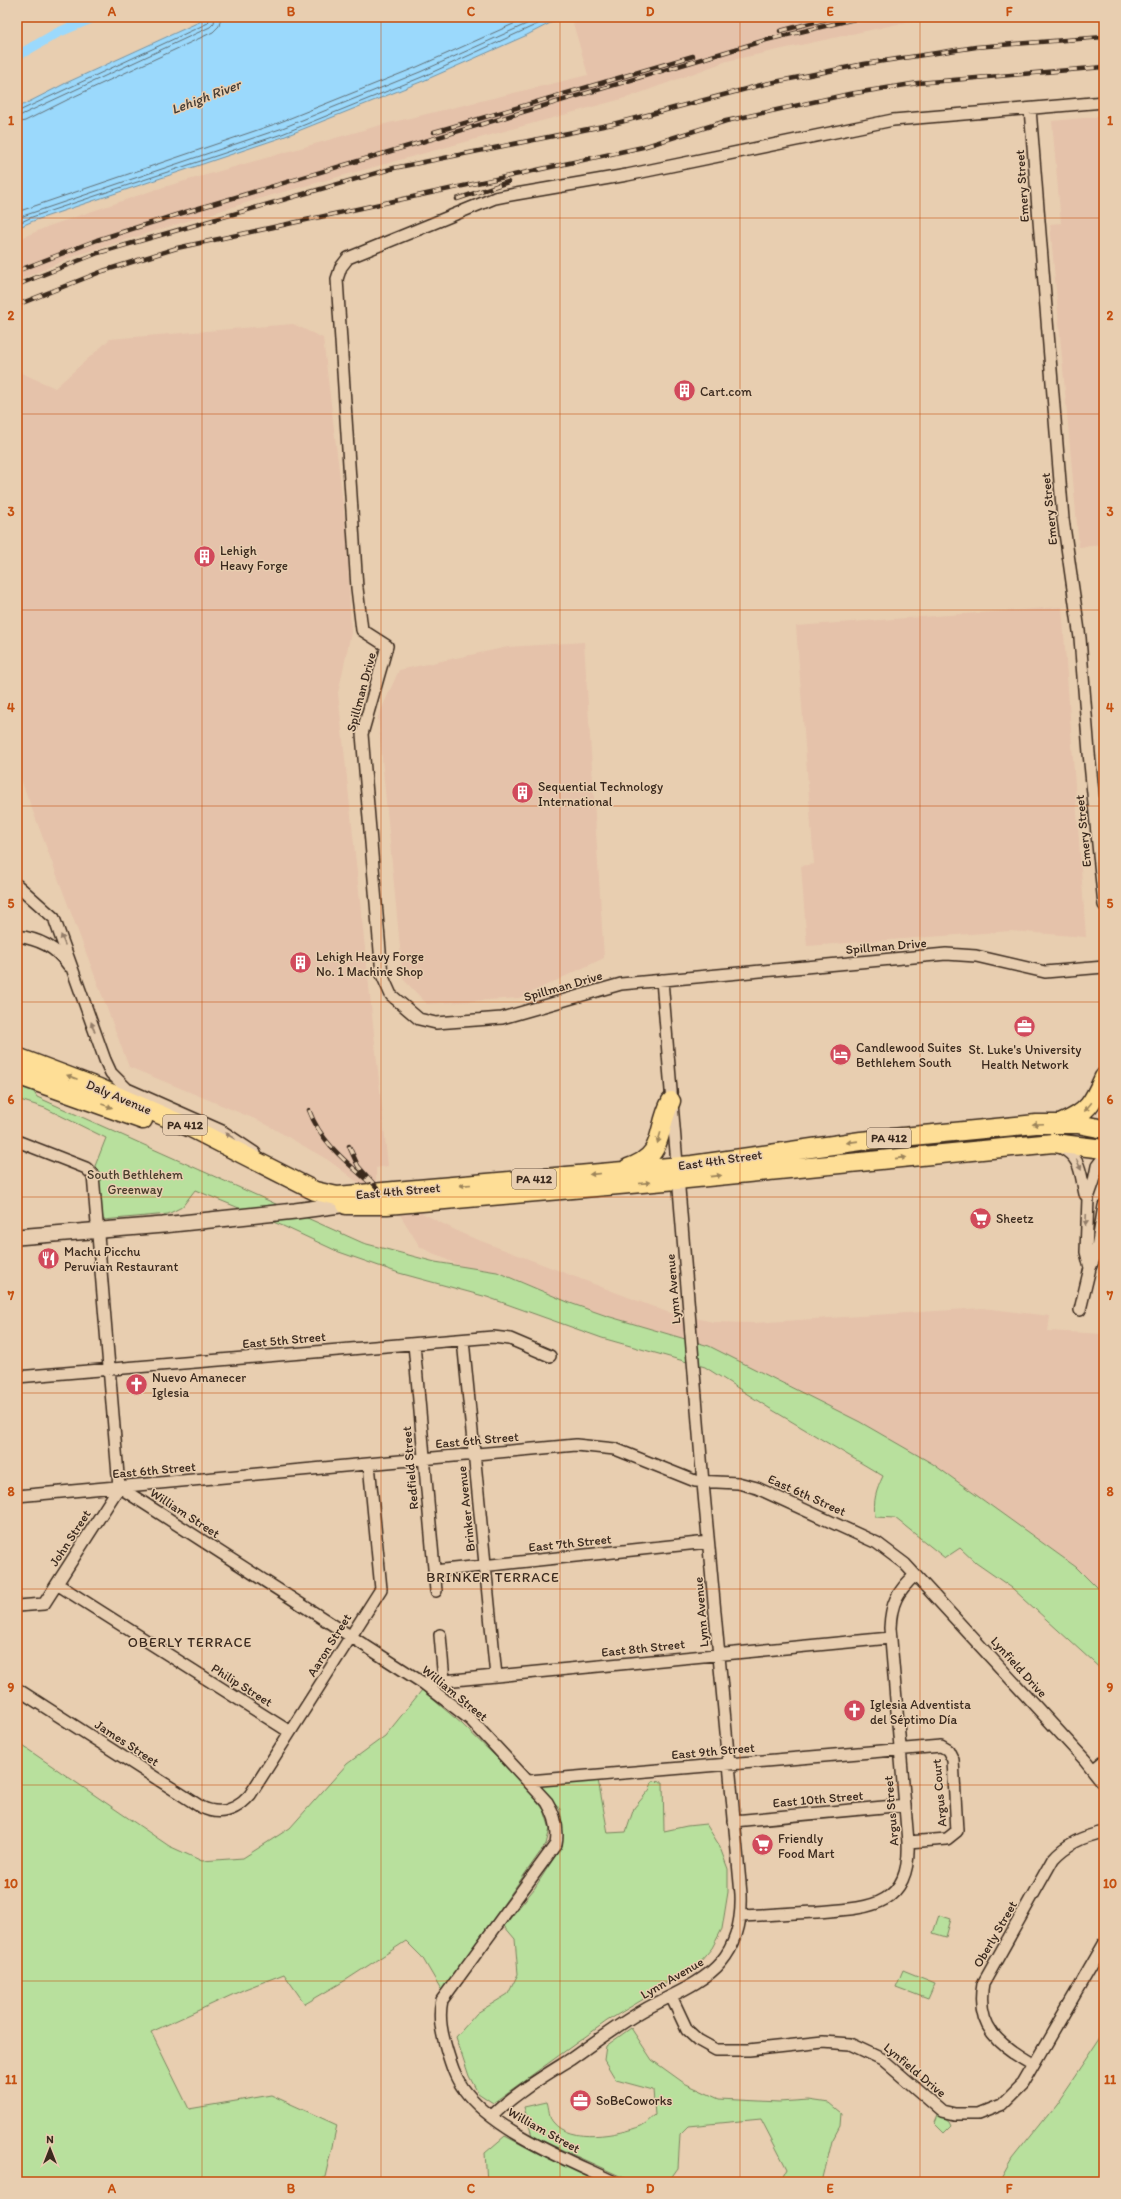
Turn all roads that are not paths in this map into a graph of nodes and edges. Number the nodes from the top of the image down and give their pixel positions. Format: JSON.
{"nodes":[{"id":1,"x":1104,"y":102,"type":"edge"},
{"id":2,"x":1030,"y":109,"type":"junction"},
{"id":3,"x":17,"y":885,"type":"edge"},
{"id":4,"x":1104,"y":905,"type":"edge"},
{"id":5,"x":17,"y":936,"type":"edge"},
{"id":6,"x":1104,"y":967,"type":"edge"},
{"id":7,"x":75,"y":977,"type":"junction"},
{"id":8,"x":662,"y":980,"type":"junction"},
{"id":9,"x":17,"y":1057,"type":"edge"},
{"id":10,"x":17,"y":1075,"type":"edge"},
{"id":11,"x":1104,"y":1077,"type":"edge"},
{"id":12,"x":671,"y":1101,"type":"junction"},
{"id":13,"x":1060,"y":1124,"type":"junction"},
{"id":14,"x":1104,"y":1129,"type":"edge"},
{"id":15,"x":17,"y":1141,"type":"edge"},
{"id":16,"x":1052,"y":1143,"type":"junction"},
{"id":17,"x":1104,"y":1149,"type":"edge"},
{"id":18,"x":1104,"y":1157,"type":"edge"},
{"id":19,"x":617,"y":1172,"type":"junction"},
{"id":20,"x":676,"y":1174,"type":"junction"},
{"id":21,"x":284,"y":1176,"type":"junction"},
{"id":22,"x":390,"y":1198,"type":"junction"},
{"id":23,"x":1088,"y":1198,"type":"junction"},
{"id":24,"x":345,"y":1200,"type":"junction"},
{"id":25,"x":1104,"y":1206,"type":"edge"},
{"id":26,"x":98,"y":1230,"type":"junction"},
{"id":27,"x":17,"y":1237,"type":"edge"},
{"id":28,"x":1090,"y":1268,"type":"junction"},
{"id":29,"x":1080,"y":1310,"type":"dead end"},
{"id":30,"x":463,"y":1340,"type":"junction"},
{"id":31,"x":414,"y":1344,"type":"junction"},
{"id":32,"x":550,"y":1356,"type":"dead end"},
{"id":33,"x":109,"y":1369,"type":"junction"},
{"id":34,"x":17,"y":1376,"type":"edge"},
{"id":35,"x":474,"y":1454,"type":"junction"},
{"id":36,"x":424,"y":1459,"type":"junction"},
{"id":37,"x":369,"y":1464,"type":"junction"},
{"id":38,"x":703,"y":1482,"type":"junction"},
{"id":39,"x":119,"y":1487,"type":"junction"},
{"id":40,"x":17,"y":1496,"type":"edge"},
{"id":41,"x":708,"y":1542,"type":"junction"},
{"id":42,"x":485,"y":1566,"type":"junction"},
{"id":43,"x":434,"y":1571,"type":"junction"},
{"id":44,"x":913,"y":1572,"type":"junction"},
{"id":45,"x":57,"y":1584,"type":"junction"},
{"id":46,"x":436,"y":1591,"type":"dead end"},
{"id":47,"x":17,"y":1606,"type":"edge"},
{"id":48,"x":440,"y":1635,"type":"dead end"},
{"id":49,"x":351,"y":1636,"type":"junction"},
{"id":50,"x":890,"y":1638,"type":"junction"},
{"id":51,"x":719,"y":1654,"type":"junction"},
{"id":52,"x":496,"y":1676,"type":"junction"},
{"id":53,"x":444,"y":1681,"type":"junction"},
{"id":54,"x":423,"y":1683,"type":"junction"},
{"id":55,"x":17,"y":1689,"type":"edge"},
{"id":56,"x":290,"y":1732,"type":"junction"},
{"id":57,"x":900,"y":1748,"type":"junction"},
{"id":58,"x":1104,"y":1762,"type":"edge"},
{"id":59,"x":729,"y":1763,"type":"junction"},
{"id":60,"x":1093,"y":1770,"type":"junction"},
{"id":61,"x":529,"y":1781,"type":"junction"},
{"id":62,"x":1104,"y":1784,"type":"edge"},
{"id":63,"x":905,"y":1805,"type":"junction"},
{"id":64,"x":224,"y":1812,"type":"joint"},
{"id":65,"x":734,"y":1821,"type":"junction"},
{"id":66,"x":1104,"y":1832,"type":"edge"},
{"id":67,"x":908,"y":1842,"type":"junction"},
{"id":68,"x":740,"y":1916,"type":"junction"},
{"id":69,"x":1104,"y":1944,"type":"edge"},
{"id":70,"x":671,"y":1996,"type":"junction"},
{"id":71,"x":1034,"y":2065,"type":"junction"},
{"id":72,"x":492,"y":2116,"type":"junction"},
{"id":73,"x":614,"y":2182,"type":"edge"}],
"edges":[{"from":1,"to":2,"type":"street"},
{"from":2,"to":4,"type":"street","name":"Emery Street"},
{"from":2,"to":8,"type":"street","name":"Spillman Drive"},
{"from":7,"to":3,"type":"street","one_way":true},
{"from":5,"to":7,"type":"street"},
{"from":6,"to":8,"type":"street","name":"Spillman Drive"},
{"from":21,"to":7,"type":"street","one_way":true},
{"from":8,"to":12,"type":"street","name":"Lynn Avenue"},
{"from":21,"to":9,"type":"highway","name":"Daly Avenue","number":"PA 412","one_way":true},
{"from":10,"to":24,"type":"highway","name":"Daly Avenue","number":"PA 412","one_way":true},
{"from":11,"to":13,"type":"highway","one_way":true},
{"from":12,"to":19,"type":"highway","one_way":true},
{"from":12,"to":20,"type":"street","name":"Lynn Avenue"},
{"from":13,"to":14,"type":"highway","name":"East 4th Street","number":"PA 412"},
{"from":13,"to":20,"type":"highway","name":"East 4th Street","number":"PA 412","one_way":true},
{"from":15,"to":26,"type":"street"},
{"from":16,"to":17,"type":"highway","name":"East 4th Street","number":"PA 412"},
{"from":20,"to":16,"type":"highway","name":"East 4th Street","number":"PA 412","one_way":true},
{"from":16,"to":23,"type":"street","one_way":true},
{"from":18,"to":23,"type":"street"},
{"from":19,"to":20,"type":"highway","name":"East 4th Street","number":"PA 412"},
{"from":19,"to":22,"type":"highway","name":"East 4th Street","number":"PA 412","one_way":true},
{"from":22,"to":20,"type":"highway","name":"East 4th Street","number":"PA 412","one_way":true},
{"from":20,"to":38,"type":"street","name":"Lynn Avenue"},
{"from":21,"to":24,"type":"highway","name":"Daly Avenue","number":"PA 412"},
{"from":22,"to":24,"type":"highway","name":"East 4th Street","number":"PA 412"},
{"from":22,"to":24,"type":"highway","name":"East 4th Street","number":"PA 412"},
{"from":23,"to":28,"type":"street","one_way":true},
{"from":24,"to":26,"type":"main road","name":"East 4th Street"},
{"from":25,"to":28,"type":"street"},
{"from":26,"to":27,"type":"main road","name":"East 4th Street"},
{"from":26,"to":33,"type":"street"},
{"from":28,"to":29,"type":"street"},
{"from":30,"to":31,"type":"street","name":"East 5th Street"},
{"from":30,"to":32,"type":"street","name":"East 5th Street"},
{"from":30,"to":35,"type":"street","name":"Brinker Avenue"},
{"from":31,"to":33,"type":"street","name":"East 5th Street"},
{"from":31,"to":36,"type":"street","name":"Redfield Street"},
{"from":33,"to":34,"type":"street","name":"East 5th Street"},
{"from":33,"to":39,"type":"street"},
{"from":35,"to":36,"type":"street","name":"East 6th Street"},
{"from":35,"to":38,"type":"street","name":"East 6th Street"},
{"from":35,"to":42,"type":"street","name":"Brinker Avenue"},
{"from":36,"to":37,"type":"street","name":"East 6th Street"},
{"from":36,"to":43,"type":"street","name":"Redfield Street"},
{"from":37,"to":39,"type":"street","name":"East 6th Street"},
{"from":37,"to":49,"type":"street","name":"Aaron Street"},
{"from":38,"to":41,"type":"street","name":"Lynn Avenue"},
{"from":38,"to":44,"type":"street","name":"East 6th Street"},
{"from":39,"to":40,"type":"street","name":"East 6th Street"},
{"from":39,"to":45,"type":"street","name":"John Street"},
{"from":39,"to":49,"type":"street","name":"William Street"},
{"from":41,"to":42,"type":"street","name":"East 7th Street"},
{"from":41,"to":51,"type":"street","name":"Lynn Avenue"},
{"from":42,"to":43,"type":"street","name":"East 7th Street"},
{"from":42,"to":52,"type":"street","name":"Brinker Avenue"},
{"from":43,"to":46,"type":"street","name":"Redfield Street"},
{"from":44,"to":50,"type":"street","name":"Argus Street"},
{"from":44,"to":60,"type":"street","name":"Lynfield Drive"},
{"from":45,"to":47,"type":"street","name":"John Street"},
{"from":45,"to":56,"type":"street","name":"Philip Street"},
{"from":48,"to":53,"type":"street"},
{"from":49,"to":54,"type":"street","name":"William Street"},
{"from":49,"to":56,"type":"street","name":"Aaron Street"},
{"from":50,"to":51,"type":"street","name":"East 8th Street"},
{"from":50,"to":57,"type":"street","name":"Argus Street"},
{"from":51,"to":52,"type":"street","name":"East 8th Street"},
{"from":51,"to":59,"type":"street","name":"Lynn Avenue"},
{"from":52,"to":53,"type":"street","name":"East 8th Street"},
{"from":53,"to":54,"type":"street","name":"East 8th Street"},
{"from":54,"to":61,"type":"street","name":"William Street"},
{"from":55,"to":64,"type":"street","name":"James Street"},
{"from":56,"to":64,"type":"street","name":"Aaron Street"},
{"from":57,"to":59,"type":"street","name":"East 9th Street"},
{"from":57,"to":63,"type":"street","name":"Argus Street"},
{"from":57,"to":67,"type":"street","name":"Argus Court"},
{"from":58,"to":60,"type":"street"},
{"from":59,"to":61,"type":"street","name":"East 9th Street"},
{"from":59,"to":65,"type":"street","name":"Lynn Avenue"},
{"from":60,"to":62,"type":"street","name":"Lynfield Drive"},
{"from":61,"to":72,"type":"street","name":"William Street"},
{"from":63,"to":65,"type":"street","name":"East 10th Street"},
{"from":63,"to":67,"type":"street","name":"Argus Street"},
{"from":65,"to":68,"type":"street","name":"Lynn Avenue"},
{"from":66,"to":71,"type":"street","name":"Oberly Street"},
{"from":67,"to":68,"type":"street","name":"Argus Street"},
{"from":68,"to":70,"type":"street","name":"Lynn Avenue"},
{"from":69,"to":71,"type":"street","name":"Lynfield Drive"},
{"from":70,"to":71,"type":"street","name":"Lynfield Drive"},
{"from":70,"to":72,"type":"street","name":"Lynn Avenue"},
{"from":72,"to":73,"type":"street","name":"William Street"}]}
